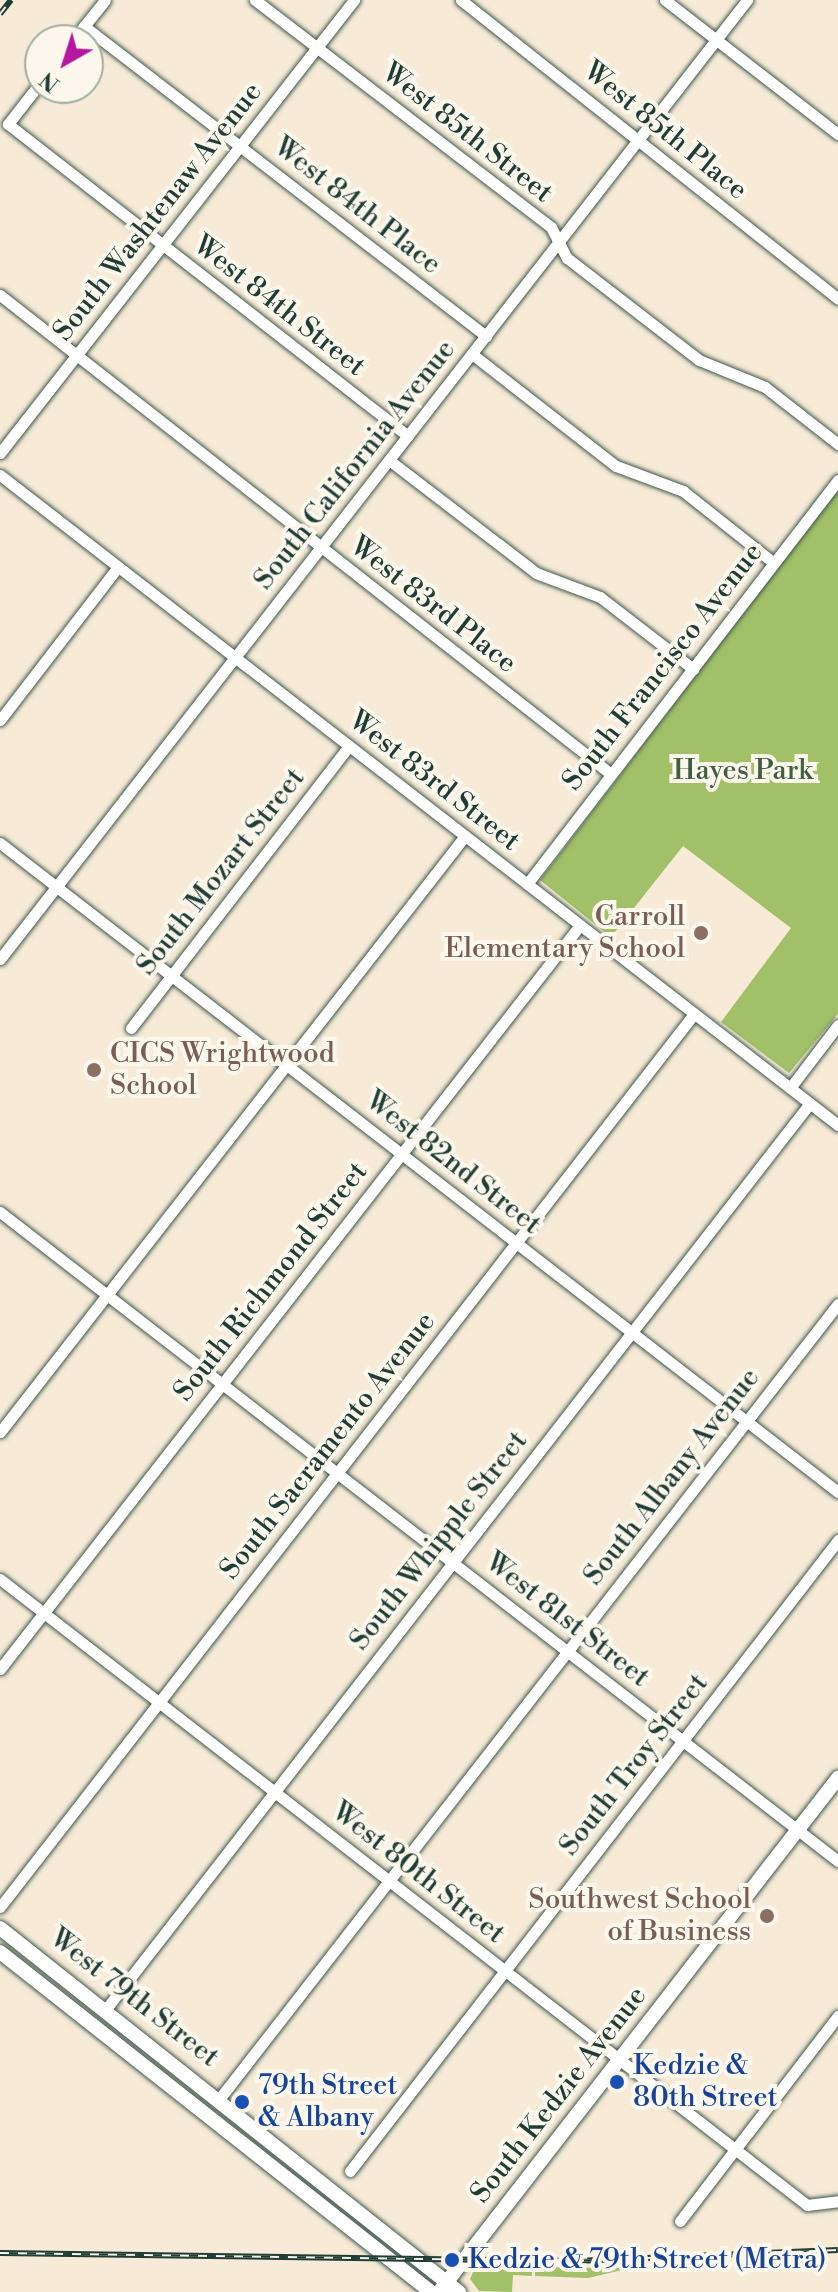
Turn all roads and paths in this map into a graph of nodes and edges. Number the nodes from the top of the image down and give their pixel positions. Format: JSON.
{"nodes":[{"id":1,"x":105,"y":0,"type":"edge"},
{"id":2,"x":255,"y":0,"type":"edge"},
{"id":3,"x":354,"y":0,"type":"edge"},
{"id":4,"x":461,"y":0,"type":"edge"},
{"id":5,"x":665,"y":0,"type":"edge"},
{"id":6,"x":747,"y":0,"type":"edge"},
{"id":7,"x":86,"y":24,"type":"edge"},
{"id":8,"x":716,"y":40,"type":"junction"},
{"id":9,"x":104,"y":41,"type":"edge"},
{"id":10,"x":317,"y":48,"type":"junction"},
{"id":11,"x":24,"y":104,"type":"edge"},
{"id":12,"x":838,"y":134,"type":"edge"},
{"id":13,"x":638,"y":140,"type":"junction"},
{"id":14,"x":240,"y":146,"type":"junction"},
{"id":15,"x":558,"y":243,"type":"junction"},
{"id":16,"x":163,"y":246,"type":"junction"},
{"id":17,"x":0,"y":295,"type":"edge"},
{"id":18,"x":838,"y":299,"type":"edge"},
{"id":19,"x":486,"y":336,"type":"junction"},
{"id":20,"x":472,"y":354,"type":"junction"},
{"id":21,"x":77,"y":355,"type":"junction"},
{"id":22,"x":408,"y":436,"type":"junction"},
{"id":23,"x":838,"y":444,"type":"edge"},
{"id":24,"x":0,"y":453,"type":"edge"},
{"id":25,"x":389,"y":460,"type":"junction"},
{"id":26,"x":838,"y":480,"type":"edge"},
{"id":27,"x":2,"y":481,"type":"edge"},
{"id":28,"x":322,"y":547,"type":"junction"},
{"id":29,"x":774,"y":563,"type":"junction"},
{"id":30,"x":118,"y":567,"type":"junction"},
{"id":31,"x":236,"y":658,"type":"junction"},
{"id":32,"x":693,"y":669,"type":"junction"},
{"id":33,"x":0,"y":720,"type":"edge"},
{"id":34,"x":349,"y":746,"type":"junction"},
{"id":35,"x":611,"y":774,"type":"junction"},
{"id":36,"x":465,"y":836,"type":"junction"},
{"id":37,"x":0,"y":843,"type":"edge"},
{"id":38,"x":527,"y":884,"type":"junction"},
{"id":39,"x":57,"y":887,"type":"junction"},
{"id":40,"x":580,"y":925,"type":"junction"},
{"id":41,"x":0,"y":959,"type":"edge"},
{"id":42,"x":171,"y":976,"type":"junction"},
{"id":43,"x":694,"y":1014,"type":"junction"},
{"id":44,"x":838,"y":1025,"type":"edge"},
{"id":45,"x":131,"y":1028,"type":"dead end"},
{"id":46,"x":286,"y":1065,"type":"junction"},
{"id":47,"x":790,"y":1088,"type":"junction"},
{"id":48,"x":810,"y":1103,"type":"junction"},
{"id":49,"x":838,"y":1125,"type":"edge"},
{"id":50,"x":401,"y":1154,"type":"junction"},
{"id":51,"x":0,"y":1212,"type":"edge"},
{"id":52,"x":516,"y":1242,"type":"junction"},
{"id":53,"x":107,"y":1294,"type":"junction"},
{"id":54,"x":838,"y":1304,"type":"edge"},
{"id":55,"x":632,"y":1333,"type":"junction"},
{"id":56,"x":222,"y":1383,"type":"junction"},
{"id":57,"x":746,"y":1421,"type":"junction"},
{"id":58,"x":0,"y":1432,"type":"edge"},
{"id":59,"x":337,"y":1473,"type":"junction"},
{"id":60,"x":838,"y":1492,"type":"edge"},
{"id":61,"x":838,"y":1540,"type":"edge"},
{"id":62,"x":453,"y":1562,"type":"junction"},
{"id":63,"x":0,"y":1579,"type":"edge"},
{"id":64,"x":44,"y":1613,"type":"junction"},
{"id":65,"x":567,"y":1650,"type":"junction"},
{"id":66,"x":0,"y":1669,"type":"edge"},
{"id":67,"x":159,"y":1702,"type":"junction"},
{"id":68,"x":683,"y":1741,"type":"junction"},
{"id":69,"x":838,"y":1778,"type":"edge"},
{"id":70,"x":275,"y":1792,"type":"junction"},
{"id":71,"x":797,"y":1831,"type":"junction"},
{"id":72,"x":838,"y":1861,"type":"edge"},
{"id":73,"x":389,"y":1880,"type":"junction"},
{"id":74,"x":0,"y":1907,"type":"edge"},
{"id":75,"x":0,"y":1928,"type":"edge"},
{"id":76,"x":0,"y":1952,"type":"edge"},
{"id":77,"x":504,"y":1970,"type":"junction"},
{"id":78,"x":106,"y":2009,"type":"junction"},
{"id":79,"x":838,"y":2016,"type":"edge"},
{"id":80,"x":619,"y":2059,"type":"junction"},
{"id":81,"x":220,"y":2098,"type":"junction"},
{"id":82,"x":735,"y":2149,"type":"junction"},
{"id":83,"x":350,"y":2171,"type":"dead end"},
{"id":84,"x":838,"y":2201,"type":"edge"},
{"id":85,"x":680,"y":2221,"type":"dead end"},
{"id":86,"x":443,"y":2287,"type":"edge"},
{"id":87,"x":431,"y":2292,"type":"edge"},
{"id":88,"x":459,"y":2292,"type":"edge"}],
"edges":[{"from":1,"to":7,"type":"street"},
{"from":2,"to":10,"type":"street","name":"West 85th Street"},
{"from":3,"to":10,"type":"street","name":"South Washtenaw Avenue"},
{"from":4,"to":13,"type":"street","name":"West 85th Place"},
{"from":5,"to":8,"type":"street"},
{"from":6,"to":8,"type":"street","name":"South California Avenue"},
{"from":8,"to":12,"type":"street"},
{"from":8,"to":13,"type":"street","name":"South California Avenue"},
{"from":9,"to":14,"type":"street","name":"West 84th Place"},
{"from":10,"to":14,"type":"street","name":"South Washtenaw Avenue"},
{"from":10,"to":15,"type":"street","name":"West 85th Street"},
{"from":11,"to":16,"type":"street","name":"West 84th Street"},
{"from":13,"to":15,"type":"street","name":"South California Avenue"},
{"from":13,"to":18,"type":"street","name":"West 85th Place"},
{"from":14,"to":16,"type":"street","name":"South Washtenaw Avenue"},
{"from":14,"to":19,"type":"street","name":"West 84th Place"},
{"from":15,"to":19,"type":"street","name":"South California Avenue"},
{"from":15,"to":23,"type":"street","name":"West 85th Street"},
{"from":16,"to":21,"type":"street","name":"South Washtenaw Avenue"},
{"from":16,"to":22,"type":"street","name":"West 84th Street"},
{"from":17,"to":21,"type":"street","name":"West 83rd Place"},
{"from":19,"to":20,"type":"street","name":"South California Avenue"},
{"from":20,"to":22,"type":"street","name":"South California Avenue"},
{"from":20,"to":29,"type":"street"},
{"from":21,"to":24,"type":"street","name":"South Washtenaw Avenue"},
{"from":21,"to":28,"type":"street","name":"West 83rd Place"},
{"from":22,"to":25,"type":"street","name":"South California Avenue"},
{"from":25,"to":28,"type":"street","name":"South California Avenue"},
{"from":25,"to":32,"type":"street"},
{"from":26,"to":29,"type":"street","name":"South Francisco Avenue"},
{"from":27,"to":30,"type":"street","name":"West 83rd Street"},
{"from":28,"to":31,"type":"street","name":"South California Avenue"},
{"from":28,"to":35,"type":"street","name":"West 83rd Place"},
{"from":29,"to":32,"type":"street","name":"South Francisco Avenue"},
{"from":30,"to":31,"type":"street","name":"West 83rd Street"},
{"from":30,"to":33,"type":"street"},
{"from":31,"to":34,"type":"street","name":"West 83rd Street"},
{"from":31,"to":39,"type":"street","name":"South California Avenue"},
{"from":32,"to":35,"type":"street","name":"South Francisco Avenue"},
{"from":34,"to":36,"type":"street","name":"West 83rd Street"},
{"from":34,"to":42,"type":"street","name":"South Mozart Street"},
{"from":35,"to":38,"type":"street","name":"South Francisco Avenue"},
{"from":36,"to":38,"type":"street","name":"West 83rd Street"},
{"from":36,"to":46,"type":"street"},
{"from":37,"to":39,"type":"street","name":"West 82nd Street"},
{"from":38,"to":40,"type":"street","name":"West 83rd Street"},
{"from":39,"to":41,"type":"street","name":"South California Avenue"},
{"from":39,"to":42,"type":"street","name":"West 82nd Street"},
{"from":40,"to":43,"type":"street","name":"West 83rd Street"},
{"from":40,"to":50,"type":"street","name":"South Richmond Street"},
{"from":42,"to":45,"type":"street","name":"South Mozart Street"},
{"from":42,"to":46,"type":"street","name":"West 82nd Street"},
{"from":43,"to":47,"type":"street","name":"West 83rd Street"},
{"from":43,"to":52,"type":"street","name":"South Sacramento Avenue"},
{"from":44,"to":47,"type":"street"},
{"from":46,"to":50,"type":"street","name":"West 82nd Street"},
{"from":46,"to":53,"type":"street"},
{"from":47,"to":48,"type":"street","name":"West 83rd Street"},
{"from":48,"to":49,"type":"street","name":"West 83rd Street"},
{"from":48,"to":55,"type":"street","name":"South Whipple Street"},
{"from":50,"to":52,"type":"street","name":"West 82nd Street"},
{"from":50,"to":56,"type":"street","name":"South Richmond Street"},
{"from":51,"to":53,"type":"street","name":"West 81st Street"},
{"from":52,"to":55,"type":"street","name":"West 82nd Street"},
{"from":52,"to":59,"type":"street","name":"South Sacramento Avenue"},
{"from":53,"to":56,"type":"street","name":"West 81st Street"},
{"from":53,"to":58,"type":"street"},
{"from":54,"to":57,"type":"street","name":"South Albany Avenue"},
{"from":55,"to":57,"type":"street","name":"West 82nd Street"},
{"from":55,"to":62,"type":"street","name":"South Whipple Street"},
{"from":56,"to":59,"type":"street","name":"West 81st Street"},
{"from":56,"to":64,"type":"street","name":"South Richmond Street"},
{"from":57,"to":60,"type":"street","name":"West 82nd Street"},
{"from":57,"to":65,"type":"street","name":"South Albany Avenue"},
{"from":59,"to":62,"type":"street","name":"West 81st Street"},
{"from":59,"to":67,"type":"street","name":"South Sacramento Avenue"},
{"from":61,"to":68,"type":"street","name":"South Troy Street"},
{"from":62,"to":65,"type":"street","name":"West 81st Street"},
{"from":62,"to":70,"type":"street","name":"South Whipple Street"},
{"from":63,"to":64,"type":"street","name":"West 80th Street"},
{"from":64,"to":66,"type":"street","name":"South Richmond Street"},
{"from":64,"to":67,"type":"street","name":"West 80th Street"},
{"from":65,"to":68,"type":"street","name":"West 81st Street"},
{"from":65,"to":73,"type":"street","name":"South Albany Avenue"},
{"from":67,"to":70,"type":"street","name":"West 80th Street"},
{"from":67,"to":74,"type":"street","name":"South Sacramento Avenue"},
{"from":68,"to":71,"type":"street","name":"West 81st Street"},
{"from":68,"to":77,"type":"street","name":"South Troy Street"},
{"from":69,"to":71,"type":"main road","name":"South Kedzie Avenue"},
{"from":70,"to":73,"type":"street","name":"West 80th Street"},
{"from":70,"to":78,"type":"street","name":"South Whipple Street"},
{"from":71,"to":72,"type":"street","name":"West 81st Street"},
{"from":71,"to":80,"type":"main road","name":"South Kedzie Avenue"},
{"from":73,"to":77,"type":"street","name":"West 80th Street"},
{"from":73,"to":81,"type":"street","name":"South Albany Avenue"},
{"from":75,"to":78,"type":"main road","name":"West 79th Street"},
{"from":76,"to":87,"type":"main road","name":"West 79th Street"},
{"from":77,"to":80,"type":"street","name":"West 80th Street"},
{"from":77,"to":83,"type":"street","name":"South Troy Street"},
{"from":78,"to":81,"type":"main road","name":"West 79th Street"},
{"from":79,"to":82,"type":"street"},
{"from":80,"to":82,"type":"street","name":"West 80th Street"},
{"from":80,"to":86,"type":"main road","name":"South Kedzie Avenue"},
{"from":81,"to":86,"type":"main road","name":"West 79th Street"},
{"from":82,"to":84,"type":"street","name":"West 80th Street"},
{"from":82,"to":85,"type":"street"},
{"from":86,"to":88,"type":"main road","name":"West 79th Street"}]}
